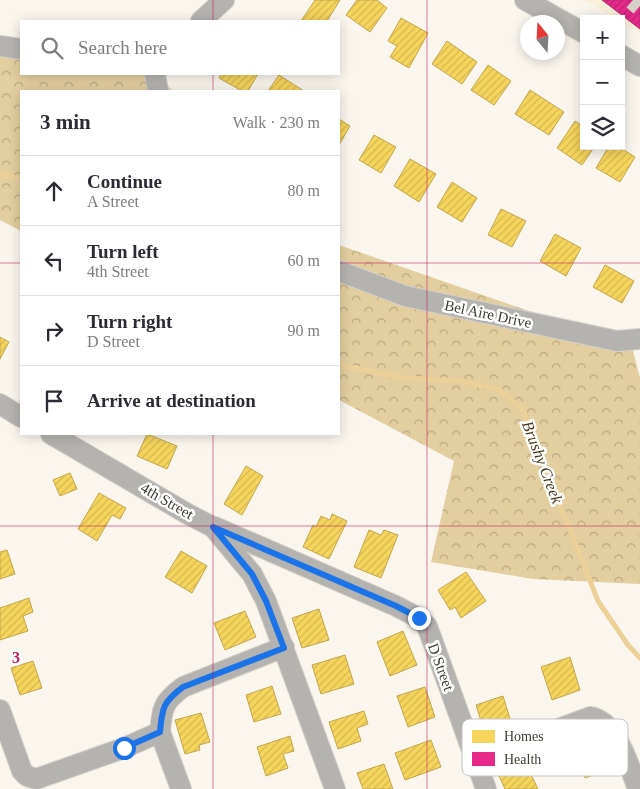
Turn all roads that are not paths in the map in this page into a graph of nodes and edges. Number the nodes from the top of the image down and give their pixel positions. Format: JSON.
{"nodes":[{"id":1,"x":224,"y":0,"type":"edge"},
{"id":2,"x":525,"y":0,"type":"edge"},
{"id":3,"x":202,"y":20,"type":"edge"},
{"id":4,"x":580,"y":31,"type":"edge"},
{"id":5,"x":0,"y":46,"type":"edge"},
{"id":6,"x":20,"y":49,"type":"edge"},
{"id":7,"x":625,"y":57,"type":"edge"},
{"id":8,"x":640,"y":66,"type":"edge"},
{"id":9,"x":154,"y":75,"type":"edge"},
{"id":10,"x":158,"y":90,"type":"edge"},
{"id":11,"x":340,"y":271,"type":"edge"},
{"id":12,"x":640,"y":339,"type":"edge"},
{"id":13,"x":0,"y":404,"type":"edge"},
{"id":14,"x":20,"y":415,"type":"edge"},
{"id":15,"x":53,"y":435,"type":"edge"},
{"id":16,"x":213,"y":527,"type":"junction"},
{"id":17,"x":284,"y":648,"type":"junction"},
{"id":18,"x":0,"y":710,"type":"edge"},
{"id":19,"x":585,"y":719,"type":"edge"},
{"id":20,"x":599,"y":719,"type":"edge"},
{"id":21,"x":462,"y":724,"type":"edge"},
{"id":22,"x":160,"y":732,"type":"junction"},
{"id":23,"x":628,"y":764,"type":"edge"},
{"id":24,"x":481,"y":776,"type":"edge"},
{"id":25,"x":181,"y":789,"type":"edge"},
{"id":26,"x":335,"y":789,"type":"edge"},
{"id":27,"x":486,"y":789,"type":"edge"},
{"id":28,"x":638,"y":789,"type":"edge"}],
"edges":[{"from":1,"to":3,"type":"street"},
{"from":2,"to":4,"type":"street"},
{"from":5,"to":6,"type":"street"},
{"from":7,"to":8,"type":"street"},
{"from":9,"to":10,"type":"street"},
{"from":11,"to":12,"type":"street","name":"Bel Aire Drive"},
{"from":13,"to":14,"type":"street"},
{"from":15,"to":16,"type":"street","name":"4th Street"},
{"from":16,"to":17,"type":"street","name":"4th Street"},
{"from":16,"to":21,"type":"street","name":"D Street"},
{"from":17,"to":22,"type":"street"},
{"from":17,"to":26,"type":"street","name":"4th Street"},
{"from":18,"to":22,"type":"street"},
{"from":19,"to":20,"type":"street"},
{"from":22,"to":25,"type":"street"},
{"from":23,"to":28,"type":"street"},
{"from":24,"to":27,"type":"street","name":"D Street"}]}
